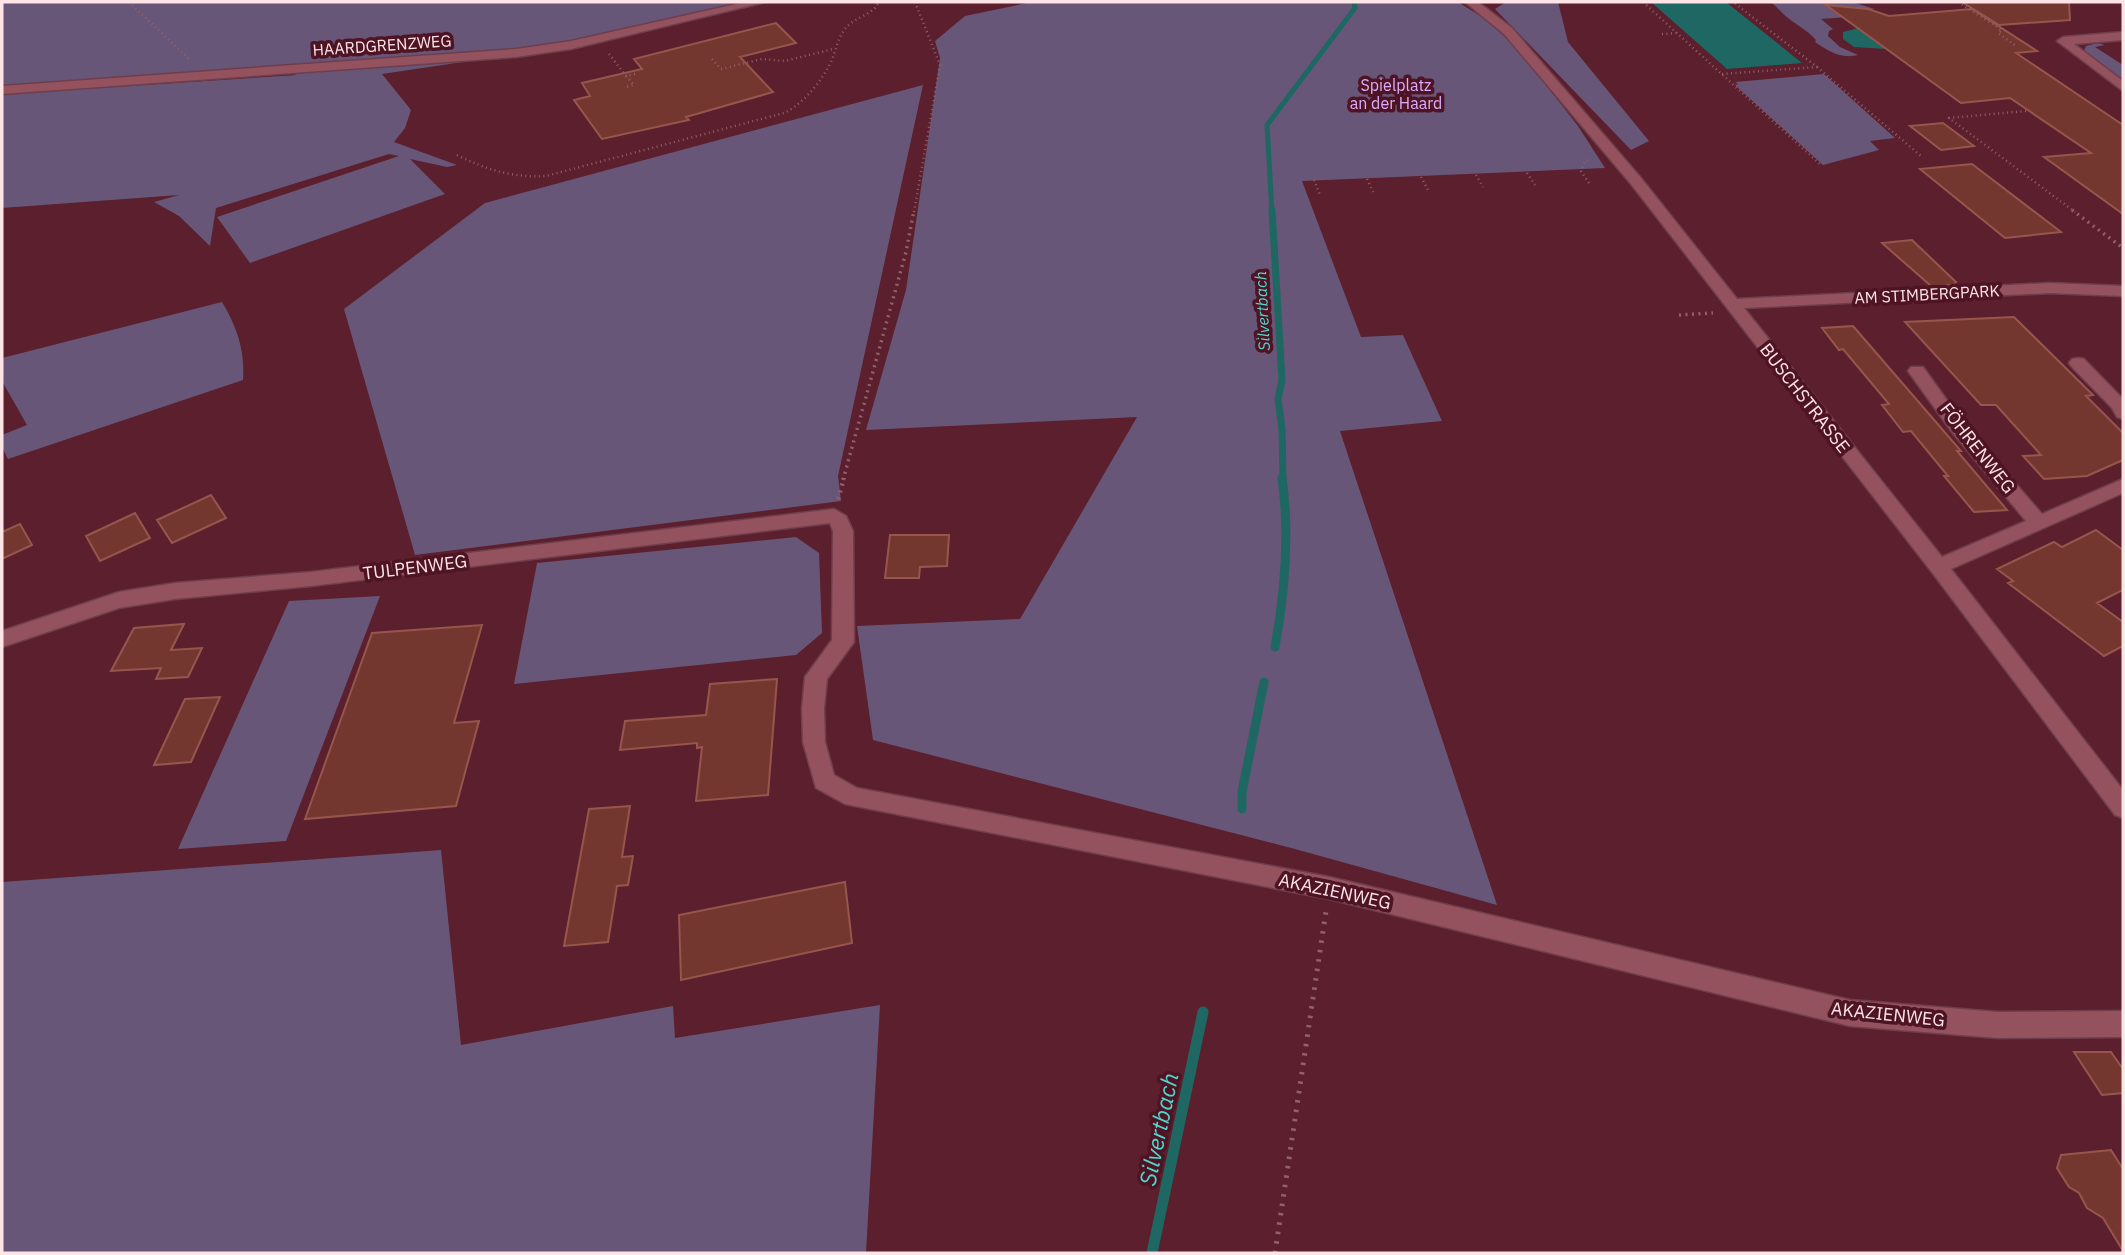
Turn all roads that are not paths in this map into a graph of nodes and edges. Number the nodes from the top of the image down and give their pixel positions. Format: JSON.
{"nodes":[{"id":1,"x":760,"y":2,"type":"edge"},
{"id":2,"x":1471,"y":2,"type":"edge"},
{"id":3,"x":2123,"y":36,"type":"edge"},
{"id":4,"x":2123,"y":87,"type":"edge"},
{"id":5,"x":2,"y":90,"type":"edge"},
{"id":6,"x":2123,"y":291,"type":"edge"},
{"id":7,"x":1733,"y":308,"type":"junction"},
{"id":8,"x":2078,"y":363,"type":"dead end"},
{"id":9,"x":1917,"y":371,"type":"dead end"},
{"id":10,"x":2123,"y":413,"type":"edge"},
{"id":11,"x":2123,"y":485,"type":"edge"},
{"id":12,"x":834,"y":516,"type":"joint"},
{"id":13,"x":2039,"y":524,"type":"junction"},
{"id":14,"x":1938,"y":566,"type":"junction"},
{"id":15,"x":2,"y":639,"type":"edge"},
{"id":16,"x":2123,"y":808,"type":"edge"},
{"id":17,"x":2123,"y":1024,"type":"edge"}],
"edges":[{"from":1,"to":5,"type":"street","name":"HAARDGRENZWEG"},
{"from":2,"to":7,"type":"street","name":"BUSCHSTRASSE"},
{"from":3,"to":4,"type":"street"},
{"from":6,"to":7,"type":"street","name":"AM STIMBERGPARK"},
{"from":7,"to":14,"type":"street","name":"BUSCHSTRASSE"},
{"from":8,"to":10,"type":"street"},
{"from":9,"to":13,"type":"street","name":"FÖHRENWEG"},
{"from":11,"to":13,"type":"street"},
{"from":12,"to":15,"type":"street","name":"TULPENWEG"},
{"from":12,"to":17,"type":"street","name":"AKAZIENWEG"},
{"from":13,"to":14,"type":"street"},
{"from":14,"to":16,"type":"street","name":"BUSCHSTRASSE"}]}
